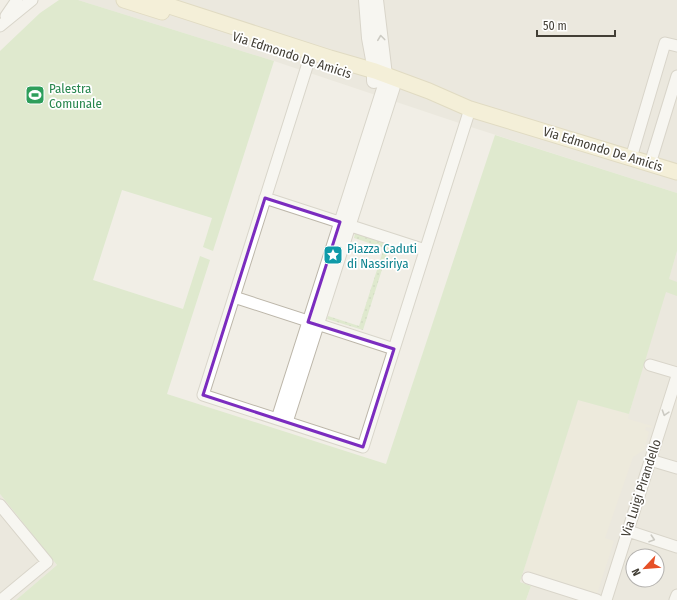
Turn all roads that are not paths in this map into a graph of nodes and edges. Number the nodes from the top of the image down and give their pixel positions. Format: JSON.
{"nodes":[{"id":1,"x":17,"y":0,"type":"edge"},
{"id":2,"x":32,"y":0,"type":"edge"},
{"id":3,"x":124,"y":0,"type":"edge"},
{"id":4,"x":151,"y":0,"type":"edge"},
{"id":5,"x":366,"y":0,"type":"edge"},
{"id":6,"x":376,"y":0,"type":"edge"},
{"id":7,"x":0,"y":25,"type":"edge"},
{"id":8,"x":369,"y":38,"type":"junction"},
{"id":9,"x":677,"y":46,"type":"edge"},
{"id":10,"x":309,"y":60,"type":"junction"},
{"id":11,"x":358,"y":66,"type":"junction"},
{"id":12,"x":677,"y":76,"type":"edge"},
{"id":13,"x":382,"y":80,"type":"junction"},
{"id":14,"x":466,"y":107,"type":"junction"},
{"id":15,"x":636,"y":141,"type":"junction"},
{"id":16,"x":655,"y":146,"type":"junction"},
{"id":17,"x":631,"y":158,"type":"junction"},
{"id":18,"x":650,"y":164,"type":"junction"},
{"id":19,"x":677,"y":172,"type":"edge"},
{"id":20,"x":265,"y":198,"type":"junction"},
{"id":21,"x":345,"y":224,"type":"junction"},
{"id":22,"x":425,"y":250,"type":"junction"},
{"id":23,"x":234,"y":297,"type":"junction"},
{"id":24,"x":313,"y":323,"type":"junction"},
{"id":25,"x":394,"y":349,"type":"junction"},
{"id":26,"x":650,"y":365,"type":"dead end"},
{"id":27,"x":677,"y":373,"type":"edge"},
{"id":28,"x":677,"y":376,"type":"edge"},
{"id":29,"x":282,"y":421,"type":"junction"},
{"id":30,"x":650,"y":460,"type":"junction"},
{"id":31,"x":677,"y":468,"type":"edge"},
{"id":32,"x":0,"y":505,"type":"edge"},
{"id":33,"x":628,"y":531,"type":"junction"},
{"id":34,"x":677,"y":547,"type":"edge"},
{"id":35,"x":528,"y":578,"type":"dead end"},
{"id":36,"x":677,"y":595,"type":"edge"},
{"id":37,"x":1,"y":600,"type":"edge"},
{"id":38,"x":597,"y":600,"type":"edge"},
{"id":39,"x":606,"y":600,"type":"edge"},
{"id":40,"x":675,"y":600,"type":"edge"}],
"edges":[{"from":1,"to":7,"type":"street"},
{"from":2,"to":7,"type":"street"},
{"from":3,"to":10,"type":"main road","name":"Via Edmondo De Amicis"},
{"from":4,"to":11,"type":"main road","name":"Via Edmondo De Amicis"},
{"from":5,"to":8,"type":"street"},
{"from":13,"to":6,"type":"street","one_way":true},
{"from":8,"to":11,"type":"street"},
{"from":8,"to":13,"type":"street"},
{"from":9,"to":15,"type":"street"},
{"from":10,"to":13,"type":"main road","name":"Via Edmondo De Amicis"},
{"from":10,"to":20,"type":"street"},
{"from":11,"to":13,"type":"main road","name":"Via Edmondo De Amicis"},
{"from":12,"to":16,"type":"street"},
{"from":13,"to":14,"type":"main road","name":"Via Edmondo De Amicis"},
{"from":13,"to":21,"type":"street"},
{"from":14,"to":17,"type":"main road","name":"Via Edmondo De Amicis"},
{"from":14,"to":22,"type":"street"},
{"from":15,"to":16,"type":"street"},
{"from":15,"to":17,"type":"street"},
{"from":16,"to":18,"type":"street"},
{"from":17,"to":18,"type":"main road","name":"Via Edmondo De Amicis"},
{"from":18,"to":19,"type":"main road","name":"Via Edmondo De Amicis"},
{"from":20,"to":21,"type":"street"},
{"from":20,"to":23,"type":"street"},
{"from":21,"to":22,"type":"street"},
{"from":21,"to":24,"type":"street"},
{"from":22,"to":25,"type":"street"},
{"from":23,"to":24,"type":"street"},
{"from":23,"to":29,"type":"street"},
{"from":24,"to":25,"type":"street"},
{"from":24,"to":29,"type":"street"},
{"from":25,"to":29,"type":"street"},
{"from":26,"to":27,"type":"street"},
{"from":28,"to":30,"type":"street","name":"Via Luigi Pirandello","one_way":true},
{"from":30,"to":31,"type":"street"},
{"from":30,"to":33,"type":"street","name":"Via Luigi Pirandello"},
{"from":32,"to":37,"type":"street"},
{"from":33,"to":34,"type":"street","one_way":true},
{"from":33,"to":39,"type":"street","name":"Via Luigi Pirandello"},
{"from":35,"to":38,"type":"street"},
{"from":36,"to":40,"type":"street"}]}
